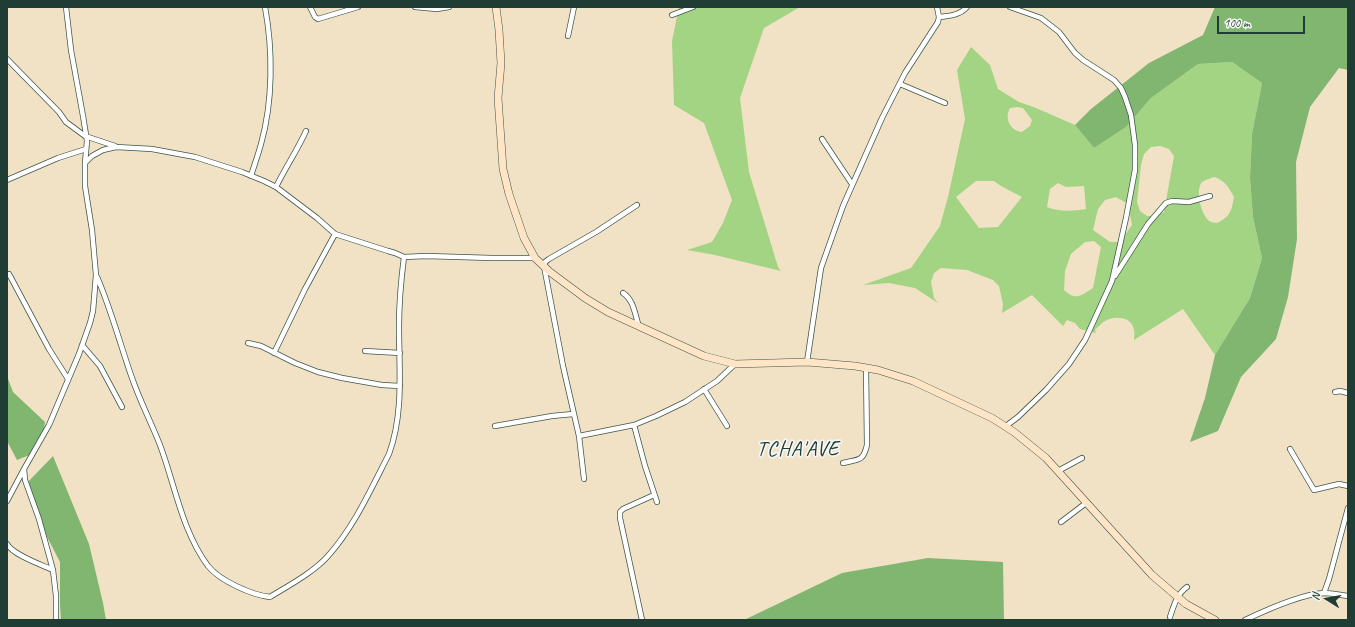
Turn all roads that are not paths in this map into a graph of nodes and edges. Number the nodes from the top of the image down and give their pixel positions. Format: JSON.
{"nodes":[{"id":1,"x":66,"y":7,"type":"edge"},
{"id":2,"x":265,"y":7,"type":"edge"},
{"id":3,"x":310,"y":7,"type":"edge"},
{"id":4,"x":358,"y":7,"type":"edge"},
{"id":5,"x":415,"y":7,"type":"edge"},
{"id":6,"x":449,"y":7,"type":"edge"},
{"id":7,"x":496,"y":7,"type":"edge"},
{"id":8,"x":574,"y":7,"type":"edge"},
{"id":9,"x":693,"y":7,"type":"edge"},
{"id":10,"x":937,"y":7,"type":"edge"},
{"id":11,"x":968,"y":7,"type":"edge"},
{"id":12,"x":1010,"y":7,"type":"edge"},
{"id":13,"x":672,"y":15,"type":"dead end"},
{"id":14,"x":939,"y":17,"type":"junction"},
{"id":15,"x":568,"y":36,"type":"dead end"},
{"id":16,"x":7,"y":59,"type":"edge"},
{"id":17,"x":900,"y":84,"type":"junction"},
{"id":18,"x":945,"y":103,"type":"dead end"},
{"id":19,"x":306,"y":131,"type":"dead end"},
{"id":20,"x":85,"y":136,"type":"junction"},
{"id":21,"x":822,"y":139,"type":"dead end"},
{"id":22,"x":116,"y":146,"type":"junction"},
{"id":23,"x":86,"y":149,"type":"junction"},
{"id":24,"x":85,"y":163,"type":"junction"},
{"id":25,"x":251,"y":176,"type":"junction"},
{"id":26,"x":7,"y":180,"type":"edge"},
{"id":27,"x":852,"y":184,"type":"junction"},
{"id":28,"x":276,"y":187,"type":"junction"},
{"id":29,"x":1210,"y":196,"type":"dead end"},
{"id":30,"x":637,"y":205,"type":"dead end"},
{"id":31,"x":335,"y":234,"type":"junction"},
{"id":32,"x":404,"y":257,"type":"junction"},
{"id":33,"x":535,"y":258,"type":"junction"},
{"id":34,"x":544,"y":266,"type":"junction"},
{"id":35,"x":9,"y":274,"type":"dead end"},
{"id":36,"x":96,"y":275,"type":"junction"},
{"id":37,"x":1112,"y":281,"type":"junction"},
{"id":38,"x":622,"y":293,"type":"dead end"},
{"id":39,"x":639,"y":327,"type":"junction"},
{"id":40,"x":248,"y":343,"type":"dead end"},
{"id":41,"x":82,"y":345,"type":"junction"},
{"id":42,"x":365,"y":351,"type":"dead end"},
{"id":43,"x":274,"y":353,"type":"junction"},
{"id":44,"x":400,"y":353,"type":"junction"},
{"id":45,"x":807,"y":362,"type":"junction"},
{"id":46,"x":735,"y":364,"type":"junction"},
{"id":47,"x":866,"y":368,"type":"junction"},
{"id":48,"x":68,"y":380,"type":"junction"},
{"id":49,"x":400,"y":386,"type":"junction"},
{"id":50,"x":704,"y":389,"type":"junction"},
{"id":51,"x":1335,"y":392,"type":"dead end"},
{"id":52,"x":1348,"y":393,"type":"edge"},
{"id":53,"x":122,"y":407,"type":"dead end"},
{"id":54,"x":573,"y":414,"type":"junction"},
{"id":55,"x":634,"y":425,"type":"junction"},
{"id":56,"x":495,"y":426,"type":"dead end"},
{"id":57,"x":727,"y":426,"type":"dead end"},
{"id":58,"x":1006,"y":426,"type":"junction"},
{"id":59,"x":579,"y":436,"type":"junction"},
{"id":60,"x":1290,"y":449,"type":"dead end"},
{"id":61,"x":1082,"y":458,"type":"dead end"},
{"id":62,"x":843,"y":464,"type":"dead end"},
{"id":63,"x":24,"y":468,"type":"junction"},
{"id":64,"x":1058,"y":471,"type":"junction"},
{"id":65,"x":584,"y":479,"type":"dead end"},
{"id":66,"x":1348,"y":486,"type":"edge"},
{"id":67,"x":654,"y":495,"type":"junction"},
{"id":68,"x":7,"y":502,"type":"edge"},
{"id":69,"x":657,"y":502,"type":"dead end"},
{"id":70,"x":1086,"y":503,"type":"junction"},
{"id":71,"x":1348,"y":508,"type":"edge"},
{"id":72,"x":1061,"y":522,"type":"dead end"},
{"id":73,"x":7,"y":544,"type":"edge"},
{"id":74,"x":54,"y":570,"type":"junction"},
{"id":75,"x":1187,"y":587,"type":"dead end"},
{"id":76,"x":1324,"y":593,"type":"junction"},
{"id":77,"x":1348,"y":596,"type":"edge"},
{"id":78,"x":1177,"y":597,"type":"junction"},
{"id":79,"x":1256,"y":615,"type":"junction"},
{"id":80,"x":1170,"y":617,"type":"dead end"},
{"id":81,"x":56,"y":620,"type":"edge"},
{"id":82,"x":642,"y":620,"type":"edge"},
{"id":83,"x":1215,"y":620,"type":"edge"},
{"id":84,"x":1245,"y":620,"type":"edge"},
{"id":85,"x":1259,"y":620,"type":"edge"}],
"edges":[{"from":1,"to":20,"type":"street"},
{"from":2,"to":25,"type":"street"},
{"from":3,"to":4,"type":"street"},
{"from":5,"to":6,"type":"street"},
{"from":7,"to":33,"type":"street"},
{"from":8,"to":15,"type":"street"},
{"from":9,"to":13,"type":"street"},
{"from":10,"to":14,"type":"street"},
{"from":11,"to":14,"type":"street"},
{"from":12,"to":37,"type":"street"},
{"from":14,"to":17,"type":"street"},
{"from":16,"to":20,"type":"street"},
{"from":17,"to":18,"type":"street"},
{"from":17,"to":27,"type":"street"},
{"from":19,"to":28,"type":"street"},
{"from":20,"to":22,"type":"street"},
{"from":20,"to":23,"type":"street"},
{"from":21,"to":27,"type":"street"},
{"from":22,"to":24,"type":"street"},
{"from":22,"to":25,"type":"street"},
{"from":23,"to":24,"type":"street"},
{"from":23,"to":26,"type":"street"},
{"from":24,"to":36,"type":"street"},
{"from":25,"to":28,"type":"street"},
{"from":27,"to":45,"type":"street"},
{"from":28,"to":31,"type":"street"},
{"from":29,"to":37,"type":"street"},
{"from":30,"to":34,"type":"street"},
{"from":31,"to":32,"type":"street"},
{"from":31,"to":43,"type":"street"},
{"from":32,"to":33,"type":"street"},
{"from":32,"to":44,"type":"street"},
{"from":33,"to":34,"type":"street"},
{"from":34,"to":39,"type":"street"},
{"from":34,"to":54,"type":"street"},
{"from":35,"to":48,"type":"street"},
{"from":36,"to":41,"type":"street"},
{"from":36,"to":49,"type":"street"},
{"from":37,"to":58,"type":"street"},
{"from":38,"to":39,"type":"street"},
{"from":39,"to":46,"type":"street"},
{"from":40,"to":43,"type":"street"},
{"from":41,"to":48,"type":"street"},
{"from":41,"to":53,"type":"street"},
{"from":42,"to":44,"type":"street"},
{"from":43,"to":49,"type":"street"},
{"from":44,"to":49,"type":"street"},
{"from":45,"to":46,"type":"street"},
{"from":45,"to":47,"type":"street"},
{"from":46,"to":50,"type":"street"},
{"from":47,"to":58,"type":"street"},
{"from":47,"to":62,"type":"street"},
{"from":48,"to":63,"type":"street"},
{"from":50,"to":55,"type":"street"},
{"from":50,"to":57,"type":"street"},
{"from":51,"to":52,"type":"street"},
{"from":54,"to":56,"type":"street"},
{"from":54,"to":59,"type":"street"},
{"from":55,"to":59,"type":"street"},
{"from":55,"to":67,"type":"street"},
{"from":58,"to":64,"type":"street"},
{"from":59,"to":65,"type":"street"},
{"from":60,"to":66,"type":"street"},
{"from":61,"to":64,"type":"street"},
{"from":63,"to":68,"type":"street"},
{"from":63,"to":74,"type":"street"},
{"from":64,"to":70,"type":"street"},
{"from":67,"to":69,"type":"street"},
{"from":67,"to":82,"type":"street"},
{"from":70,"to":72,"type":"street"},
{"from":70,"to":78,"type":"street"},
{"from":71,"to":76,"type":"street"},
{"from":73,"to":74,"type":"street"},
{"from":74,"to":81,"type":"street"},
{"from":75,"to":78,"type":"street"},
{"from":76,"to":77,"type":"street"},
{"from":76,"to":79,"type":"street"},
{"from":78,"to":80,"type":"street"},
{"from":78,"to":83,"type":"street"},
{"from":79,"to":84,"type":"street"},
{"from":79,"to":85,"type":"street"}]}
